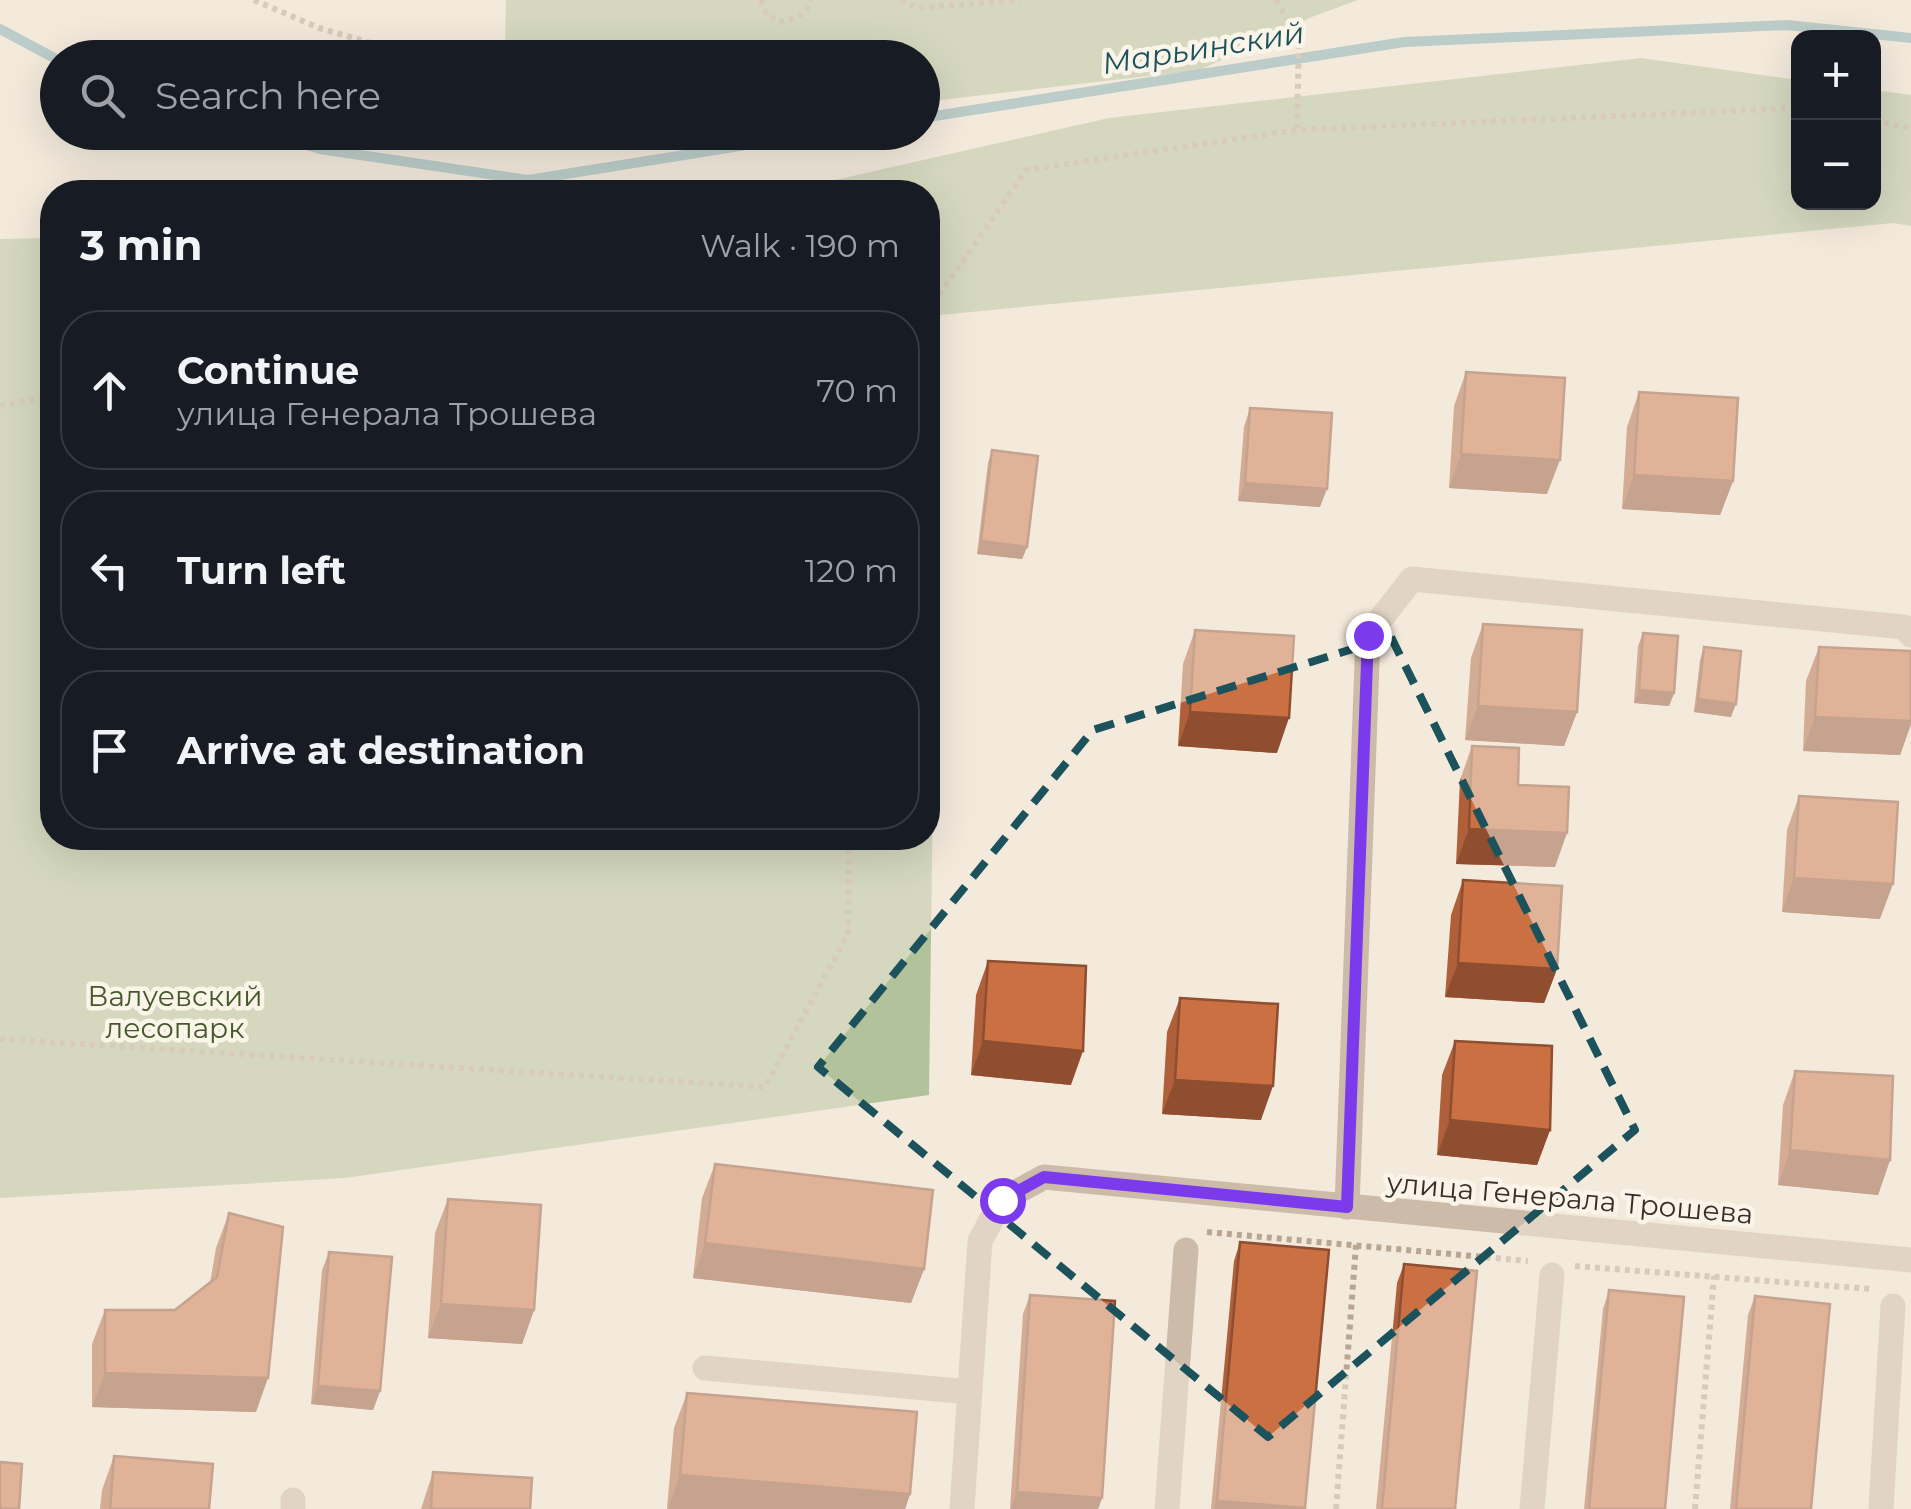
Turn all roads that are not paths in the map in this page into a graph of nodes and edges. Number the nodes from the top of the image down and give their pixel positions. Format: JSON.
{"nodes":[{"id":1,"x":1911,"y":635,"type":"edge"},
{"id":2,"x":1347,"y":1207,"type":"junction"},
{"id":3,"x":1186,"y":1250,"type":"dead end"},
{"id":4,"x":1911,"y":1260,"type":"edge"},
{"id":5,"x":1552,"y":1275,"type":"dead end"},
{"id":6,"x":1893,"y":1306,"type":"dead end"},
{"id":7,"x":705,"y":1368,"type":"dead end"},
{"id":8,"x":970,"y":1392,"type":"junction"},
{"id":9,"x":962,"y":1509,"type":"edge"},
{"id":10,"x":1167,"y":1509,"type":"edge"},
{"id":11,"x":1532,"y":1509,"type":"edge"},
{"id":12,"x":1881,"y":1509,"type":"edge"}],
"edges":[{"from":1,"to":2,"type":"street"},
{"from":2,"to":4,"type":"street","name":"улица Генерала Трошева"},
{"from":2,"to":8,"type":"street","name":"улица Генерала Трошева"},
{"from":3,"to":10,"type":"street"},
{"from":5,"to":11,"type":"street"},
{"from":6,"to":12,"type":"street"},
{"from":7,"to":8,"type":"street"},
{"from":8,"to":9,"type":"street"}]}
